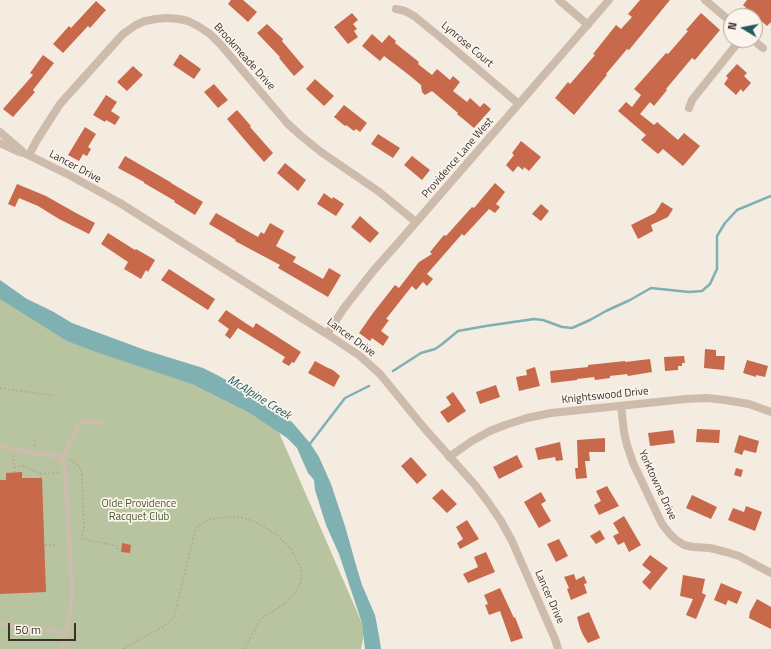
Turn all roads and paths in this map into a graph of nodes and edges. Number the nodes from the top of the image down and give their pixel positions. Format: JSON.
{"nodes":[{"id":1,"x":559,"y":0,"type":"edge"},
{"id":2,"x":609,"y":0,"type":"edge"},
{"id":3,"x":705,"y":0,"type":"edge"},
{"id":4,"x":396,"y":9,"type":"dead end"},
{"id":5,"x":723,"y":15,"type":"edge"},
{"id":6,"x":588,"y":25,"type":"junction"},
{"id":7,"x":734,"y":48,"type":"edge"},
{"id":8,"x":519,"y":104,"type":"junction"},
{"id":9,"x":689,"y":108,"type":"dead end"},
{"id":10,"x":0,"y":132,"type":"edge"},
{"id":11,"x":0,"y":143,"type":"edge"},
{"id":12,"x":26,"y":154,"type":"junction"},
{"id":13,"x":416,"y":222,"type":"junction"},
{"id":14,"x":327,"y":334,"type":"junction"},
{"id":15,"x":0,"y":388,"type":"edge"},
{"id":16,"x":54,"y":396,"type":"dead end"},
{"id":17,"x":621,"y":406,"type":"junction"},
{"id":18,"x":771,"y":412,"type":"edge"},
{"id":19,"x":102,"y":423,"type":"dead end"},
{"id":20,"x":35,"y":439,"type":"dead end"},
{"id":21,"x":0,"y":446,"type":"edge"},
{"id":22,"x":13,"y":449,"type":"junction"},
{"id":23,"x":33,"y":452,"type":"junction"},
{"id":24,"x":63,"y":456,"type":"junction"},
{"id":25,"x":449,"y":457,"type":"junction"},
{"id":26,"x":14,"y":467,"type":"junction"},
{"id":27,"x":15,"y":472,"type":"dead end"},
{"id":28,"x":40,"y":473,"type":"junction"},
{"id":29,"x":48,"y":474,"type":"dead end"},
{"id":30,"x":41,"y":478,"type":"dead end"},
{"id":31,"x":55,"y":545,"type":"dead end"},
{"id":32,"x":45,"y":546,"type":"dead end"},
{"id":33,"x":117,"y":551,"type":"dead end"},
{"id":34,"x":771,"y":573,"type":"edge"},
{"id":35,"x":0,"y":622,"type":"edge"},
{"id":36,"x":65,"y":634,"type":"junction"},
{"id":37,"x":62,"y":649,"type":"edge"},
{"id":38,"x":123,"y":649,"type":"edge"},
{"id":39,"x":244,"y":649,"type":"edge"},
{"id":40,"x":558,"y":649,"type":"edge"}],
"edges":[{"from":1,"to":6,"type":"street"},
{"from":2,"to":6,"type":"street","name":"Providence Lane West"},
{"from":3,"to":5,"type":"street"},
{"from":4,"to":8,"type":"street","name":"Lynrose Court"},
{"from":6,"to":8,"type":"street","name":"Providence Lane West"},
{"from":7,"to":9,"type":"street"},
{"from":8,"to":13,"type":"street","name":"Providence Lane West"},
{"from":10,"to":12,"type":"street","name":"Lancer Drive"},
{"from":11,"to":12,"type":"street","name":"Lancer Drive"},
{"from":12,"to":13,"type":"street","name":"Brookmeade Drive"},
{"from":12,"to":14,"type":"street","name":"Lancer Drive"},
{"from":13,"to":14,"type":"street","name":"Providence Lane West"},
{"from":14,"to":25,"type":"street","name":"Lancer Drive"},
{"from":15,"to":16,"type":"path"},
{"from":17,"to":18,"type":"street","name":"Knightswood Drive"},
{"from":17,"to":25,"type":"street","name":"Knightswood Drive"},
{"from":17,"to":34,"type":"street","name":"Yorktowne Drive"},
{"from":19,"to":24,"type":"lane"},
{"from":20,"to":23,"type":"path"},
{"from":21,"to":22,"type":"lane"},
{"from":22,"to":23,"type":"lane"},
{"from":22,"to":26,"type":"path"},
{"from":23,"to":24,"type":"lane"},
{"from":24,"to":33,"type":"path"},
{"from":24,"to":36,"type":"lane"},
{"from":25,"to":40,"type":"street","name":"Lancer Drive"},
{"from":26,"to":27,"type":"path"},
{"from":26,"to":28,"type":"path"},
{"from":28,"to":29,"type":"path"},
{"from":28,"to":30,"type":"path"},
{"from":31,"to":32,"type":"path"},
{"from":35,"to":36,"type":"lane"},
{"from":36,"to":37,"type":"lane"},
{"from":38,"to":39,"type":"path"}]}
